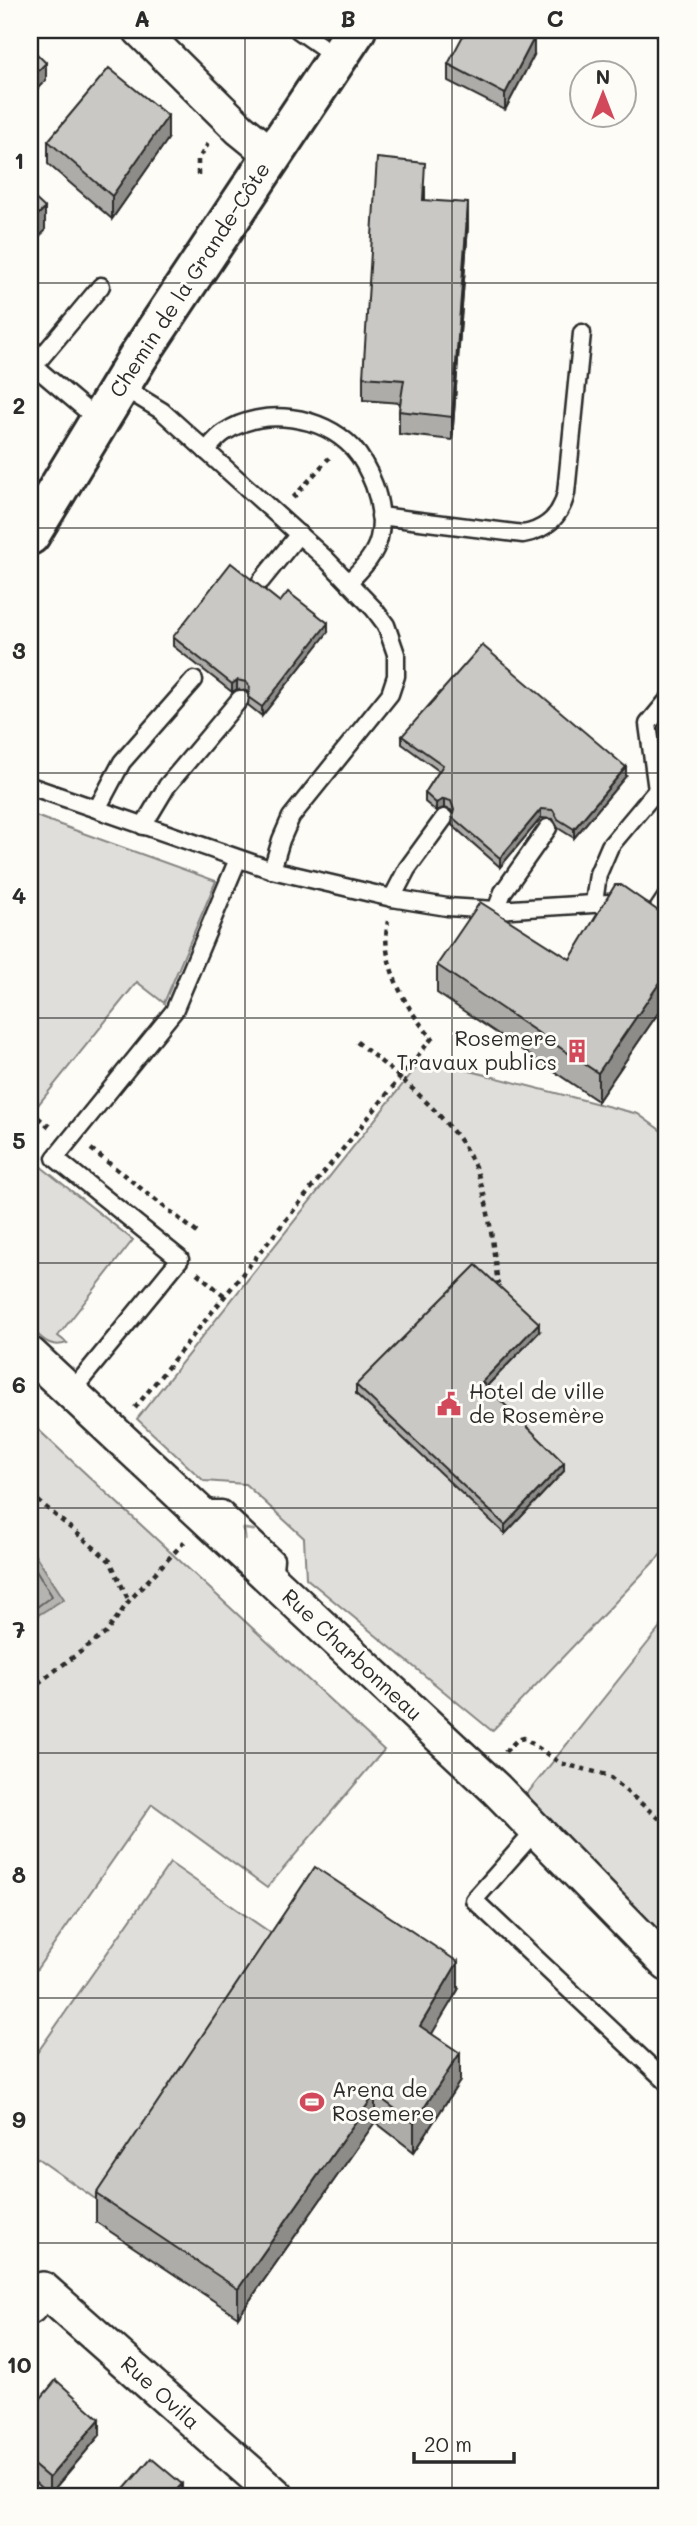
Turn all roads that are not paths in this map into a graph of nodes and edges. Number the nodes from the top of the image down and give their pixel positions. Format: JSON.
{"nodes":[{"id":1,"x":298,"y":30,"type":"edge"},
{"id":2,"x":155,"y":35,"type":"edge"},
{"id":3,"x":347,"y":44,"type":"edge"},
{"id":4,"x":272,"y":155,"type":"junction"},
{"id":5,"x":101,"y":286,"type":"dead end"},
{"id":6,"x":582,"y":333,"type":"dead end"},
{"id":7,"x":31,"y":367,"type":"edge"},
{"id":8,"x":120,"y":385,"type":"junction"},
{"id":9,"x":99,"y":421,"type":"junction"},
{"id":10,"x":206,"y":451,"type":"junction"},
{"id":11,"x":380,"y":516,"type":"junction"},
{"id":12,"x":299,"y":534,"type":"junction"},
{"id":13,"x":30,"y":535,"type":"edge"},
{"id":14,"x":261,"y":581,"type":"dead end"},
{"id":15,"x":349,"y":582,"type":"junction"},
{"id":16,"x":194,"y":680,"type":"dead end"},
{"id":17,"x":240,"y":699,"type":"dead end"},
{"id":18,"x":667,"y":701,"type":"edge"},
{"id":19,"x":30,"y":786,"type":"edge"},
{"id":20,"x":662,"y":795,"type":"edge"},
{"id":21,"x":97,"y":809,"type":"junction"},
{"id":22,"x":444,"y":818,"type":"dead end"},
{"id":23,"x":143,"y":825,"type":"junction"},
{"id":24,"x":548,"y":828,"type":"dead end"},
{"id":25,"x":239,"y":859,"type":"junction"},
{"id":26,"x":272,"y":870,"type":"junction"},
{"id":27,"x":667,"y":896,"type":"edge"},
{"id":28,"x":392,"y":898,"type":"junction"},
{"id":29,"x":594,"y":903,"type":"junction"},
{"id":30,"x":496,"y":910,"type":"junction"},
{"id":31,"x":662,"y":913,"type":"edge"},
{"id":32,"x":30,"y":1354,"type":"edge"},
{"id":33,"x":71,"y":1392,"type":"junction"},
{"id":34,"x":536,"y":1830,"type":"junction"},
{"id":35,"x":667,"y":1964,"type":"edge"},
{"id":36,"x":667,"y":2082,"type":"edge"},
{"id":37,"x":37,"y":2298,"type":"edge"},
{"id":38,"x":277,"y":2496,"type":"edge"}],
"edges":[{"from":1,"to":3,"type":"lane"},
{"from":2,"to":4,"type":"street"},
{"from":3,"to":4,"type":"main road","name":"Chemin de la Grande-Côte"},
{"from":4,"to":8,"type":"main road","name":"Chemin de la Grande-Côte"},
{"from":5,"to":7,"type":"lane"},
{"from":6,"to":11,"type":"lane"},
{"from":7,"to":9,"type":"lane"},
{"from":8,"to":9,"type":"main road","name":"Chemin de la Grande-Côte"},
{"from":8,"to":10,"type":"lane"},
{"from":9,"to":13,"type":"main road","name":"Chemin de la Grande-Côte"},
{"from":10,"to":11,"type":"lane"},
{"from":10,"to":12,"type":"lane"},
{"from":11,"to":15,"type":"lane"},
{"from":12,"to":14,"type":"lane"},
{"from":12,"to":15,"type":"lane"},
{"from":15,"to":26,"type":"lane"},
{"from":16,"to":21,"type":"lane"},
{"from":17,"to":23,"type":"lane"},
{"from":18,"to":20,"type":"lane"},
{"from":19,"to":21,"type":"lane"},
{"from":20,"to":29,"type":"lane"},
{"from":21,"to":23,"type":"lane"},
{"from":22,"to":28,"type":"lane"},
{"from":23,"to":25,"type":"lane"},
{"from":24,"to":30,"type":"lane"},
{"from":25,"to":26,"type":"lane"},
{"from":25,"to":33,"type":"lane"},
{"from":26,"to":28,"type":"lane"},
{"from":27,"to":31,"type":"lane"},
{"from":28,"to":30,"type":"lane"},
{"from":29,"to":30,"type":"lane"},
{"from":29,"to":31,"type":"lane"},
{"from":32,"to":33,"type":"street","name":"Rue Charbonneau"},
{"from":33,"to":34,"type":"street","name":"Rue Charbonneau"},
{"from":34,"to":35,"type":"street","name":"Rue Charbonneau"},
{"from":34,"to":36,"type":"lane"},
{"from":37,"to":38,"type":"street","name":"Rue Ovila"}]}
